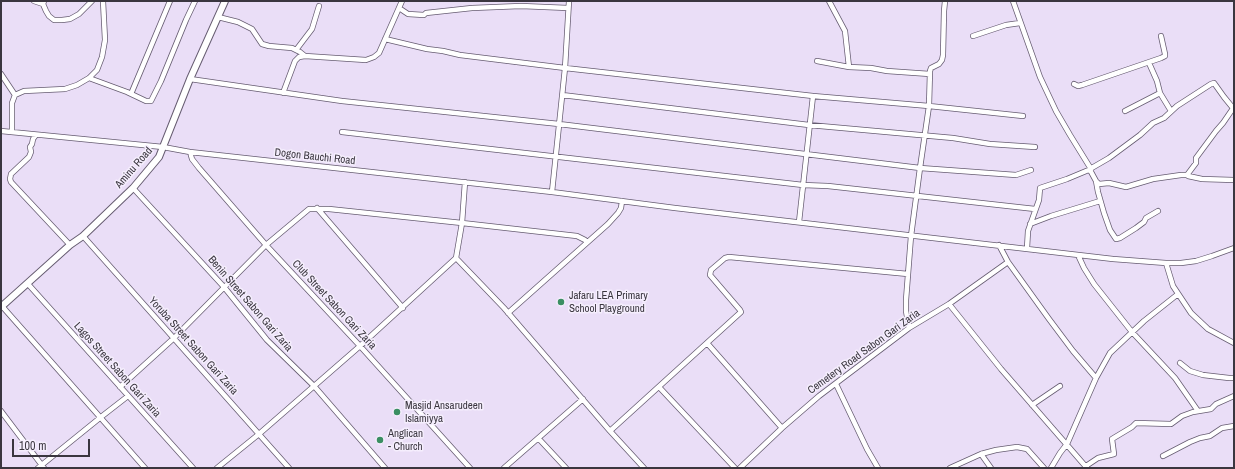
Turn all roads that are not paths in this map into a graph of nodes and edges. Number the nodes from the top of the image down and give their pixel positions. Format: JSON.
{"nodes":[{"id":1,"x":34,"y":1,"type":"edge"},
{"id":2,"x":92,"y":1,"type":"edge"},
{"id":3,"x":103,"y":1,"type":"edge"},
{"id":4,"x":170,"y":1,"type":"edge"},
{"id":5,"x":195,"y":1,"type":"edge"},
{"id":6,"x":225,"y":1,"type":"edge"},
{"id":7,"x":402,"y":1,"type":"edge"},
{"id":8,"x":569,"y":1,"type":"edge"},
{"id":9,"x":829,"y":1,"type":"edge"},
{"id":10,"x":945,"y":1,"type":"edge"},
{"id":11,"x":1013,"y":1,"type":"edge"},
{"id":12,"x":43,"y":3,"type":"edge"},
{"id":13,"x":319,"y":6,"type":"dead end"},
{"id":14,"x":399,"y":8,"type":"junction"},
{"id":15,"x":568,"y":8,"type":"junction"},
{"id":16,"x":218,"y":17,"type":"junction"},
{"id":17,"x":1020,"y":23,"type":"junction"},
{"id":18,"x":973,"y":36,"type":"dead end"},
{"id":19,"x":1161,"y":36,"type":"dead end"},
{"id":20,"x":385,"y":39,"type":"junction"},
{"id":21,"x":296,"y":50,"type":"junction"},
{"id":22,"x":305,"y":56,"type":"junction"},
{"id":23,"x":817,"y":61,"type":"dead end"},
{"id":24,"x":1149,"y":62,"type":"junction"},
{"id":25,"x":848,"y":67,"type":"junction"},
{"id":26,"x":565,"y":68,"type":"junction"},
{"id":27,"x":1,"y":74,"type":"edge"},
{"id":28,"x":930,"y":74,"type":"junction"},
{"id":29,"x":89,"y":78,"type":"junction"},
{"id":30,"x":190,"y":79,"type":"junction"},
{"id":31,"x":1074,"y":84,"type":"dead end"},
{"id":32,"x":283,"y":93,"type":"junction"},
{"id":33,"x":1160,"y":93,"type":"junction"},
{"id":34,"x":131,"y":94,"type":"junction"},
{"id":35,"x":14,"y":95,"type":"junction"},
{"id":36,"x":562,"y":95,"type":"junction"},
{"id":37,"x":813,"y":96,"type":"junction"},
{"id":38,"x":929,"y":106,"type":"junction"},
{"id":39,"x":1234,"y":107,"type":"edge"},
{"id":40,"x":1125,"y":111,"type":"dead end"},
{"id":41,"x":1171,"y":111,"type":"junction"},
{"id":42,"x":1234,"y":113,"type":"edge"},
{"id":43,"x":1023,"y":116,"type":"dead end"},
{"id":44,"x":1228,"y":117,"type":"junction"},
{"id":45,"x":559,"y":124,"type":"junction"},
{"id":46,"x":809,"y":125,"type":"junction"},
{"id":47,"x":1,"y":131,"type":"edge"},
{"id":48,"x":12,"y":132,"type":"junction"},
{"id":49,"x":342,"y":132,"type":"dead end"},
{"id":50,"x":36,"y":135,"type":"junction"},
{"id":51,"x":924,"y":136,"type":"junction"},
{"id":52,"x":164,"y":147,"type":"junction"},
{"id":53,"x":1035,"y":147,"type":"dead end"},
{"id":54,"x":190,"y":152,"type":"junction"},
{"id":55,"x":806,"y":155,"type":"junction"},
{"id":56,"x":556,"y":156,"type":"junction"},
{"id":57,"x":920,"y":168,"type":"junction"},
{"id":58,"x":1090,"y":169,"type":"junction"},
{"id":59,"x":1031,"y":170,"type":"dead end"},
{"id":60,"x":1186,"y":175,"type":"junction"},
{"id":61,"x":1234,"y":180,"type":"edge"},
{"id":62,"x":1096,"y":181,"type":"junction"},
{"id":63,"x":465,"y":182,"type":"junction"},
{"id":64,"x":802,"y":185,"type":"junction"},
{"id":65,"x":133,"y":188,"type":"junction"},
{"id":66,"x":552,"y":192,"type":"junction"},
{"id":67,"x":916,"y":196,"type":"junction"},
{"id":68,"x":622,"y":201,"type":"junction"},
{"id":69,"x":1100,"y":201,"type":"junction"},
{"id":70,"x":317,"y":208,"type":"junction"},
{"id":71,"x":1035,"y":209,"type":"junction"},
{"id":72,"x":1158,"y":211,"type":"dead end"},
{"id":73,"x":462,"y":222,"type":"junction"},
{"id":74,"x":799,"y":222,"type":"junction"},
{"id":75,"x":1030,"y":224,"type":"junction"},
{"id":76,"x":83,"y":236,"type":"junction"},
{"id":77,"x":911,"y":236,"type":"junction"},
{"id":78,"x":587,"y":242,"type":"junction"},
{"id":79,"x":70,"y":245,"type":"junction"},
{"id":80,"x":266,"y":245,"type":"junction"},
{"id":81,"x":999,"y":245,"type":"junction"},
{"id":82,"x":1027,"y":248,"type":"junction"},
{"id":83,"x":1234,"y":248,"type":"edge"},
{"id":84,"x":1078,"y":255,"type":"junction"},
{"id":85,"x":456,"y":258,"type":"junction"},
{"id":86,"x":1008,"y":262,"type":"junction"},
{"id":87,"x":1166,"y":263,"type":"junction"},
{"id":88,"x":908,"y":274,"type":"junction"},
{"id":89,"x":28,"y":284,"type":"junction"},
{"id":90,"x":224,"y":287,"type":"junction"},
{"id":91,"x":1178,"y":294,"type":"junction"},
{"id":92,"x":949,"y":304,"type":"junction"},
{"id":93,"x":1,"y":306,"type":"edge"},
{"id":94,"x":403,"y":308,"type":"junction"},
{"id":95,"x":508,"y":313,"type":"junction"},
{"id":96,"x":909,"y":328,"type":"junction"},
{"id":97,"x":1132,"y":332,"type":"junction"},
{"id":98,"x":174,"y":338,"type":"junction"},
{"id":99,"x":707,"y":343,"type":"junction"},
{"id":100,"x":1234,"y":343,"type":"edge"},
{"id":101,"x":360,"y":346,"type":"junction"},
{"id":102,"x":1180,"y":363,"type":"dead end"},
{"id":103,"x":1096,"y":378,"type":"junction"},
{"id":104,"x":1234,"y":378,"type":"edge"},
{"id":105,"x":836,"y":384,"type":"junction"},
{"id":106,"x":314,"y":386,"type":"junction"},
{"id":107,"x":1060,"y":386,"type":"dead end"},
{"id":108,"x":120,"y":387,"type":"junction"},
{"id":109,"x":659,"y":387,"type":"junction"},
{"id":110,"x":128,"y":396,"type":"junction"},
{"id":111,"x":1234,"y":396,"type":"edge"},
{"id":112,"x":583,"y":399,"type":"junction"},
{"id":113,"x":1032,"y":405,"type":"junction"},
{"id":114,"x":1198,"y":411,"type":"junction"},
{"id":115,"x":1,"y":412,"type":"edge"},
{"id":116,"x":100,"y":417,"type":"junction"},
{"id":117,"x":1234,"y":426,"type":"edge"},
{"id":118,"x":782,"y":428,"type":"junction"},
{"id":119,"x":610,"y":431,"type":"junction"},
{"id":120,"x":259,"y":434,"type":"junction"},
{"id":121,"x":539,"y":439,"type":"junction"},
{"id":122,"x":1067,"y":444,"type":"junction"},
{"id":123,"x":981,"y":454,"type":"junction"},
{"id":124,"x":1163,"y":456,"type":"dead end"},
{"id":125,"x":41,"y":467,"type":"edge"},
{"id":126,"x":1086,"y":467,"type":"edge"},
{"id":127,"x":145,"y":468,"type":"edge"},
{"id":128,"x":193,"y":468,"type":"edge"},
{"id":129,"x":217,"y":468,"type":"edge"},
{"id":130,"x":289,"y":468,"type":"edge"},
{"id":131,"x":385,"y":468,"type":"edge"},
{"id":132,"x":470,"y":468,"type":"edge"},
{"id":133,"x":504,"y":468,"type":"edge"},
{"id":134,"x":566,"y":468,"type":"edge"},
{"id":135,"x":644,"y":468,"type":"edge"},
{"id":136,"x":735,"y":468,"type":"edge"},
{"id":137,"x":740,"y":468,"type":"edge"},
{"id":138,"x":878,"y":468,"type":"edge"},
{"id":139,"x":950,"y":468,"type":"edge"},
{"id":140,"x":991,"y":468,"type":"edge"},
{"id":141,"x":1044,"y":468,"type":"edge"},
{"id":142,"x":1051,"y":468,"type":"edge"}],
"edges":[{"from":1,"to":12,"type":"street"},
{"from":2,"to":12,"type":"street"},
{"from":3,"to":29,"type":"street"},
{"from":4,"to":34,"type":"street"},
{"from":5,"to":34,"type":"street"},
{"from":6,"to":16,"type":"street","name":"Aminu Road"},
{"from":7,"to":14,"type":"street"},
{"from":8,"to":15,"type":"street"},
{"from":9,"to":25,"type":"street"},
{"from":10,"to":28,"type":"street"},
{"from":11,"to":17,"type":"street"},
{"from":13,"to":21,"type":"street"},
{"from":14,"to":15,"type":"street"},
{"from":14,"to":20,"type":"street"},
{"from":15,"to":26,"type":"street"},
{"from":16,"to":21,"type":"street"},
{"from":16,"to":30,"type":"street","name":"Aminu Road"},
{"from":17,"to":18,"type":"street"},
{"from":17,"to":58,"type":"street"},
{"from":19,"to":24,"type":"street"},
{"from":20,"to":22,"type":"street"},
{"from":20,"to":26,"type":"street"},
{"from":21,"to":22,"type":"street"},
{"from":22,"to":32,"type":"street"},
{"from":23,"to":25,"type":"street"},
{"from":24,"to":31,"type":"street"},
{"from":24,"to":33,"type":"street"},
{"from":25,"to":28,"type":"street"},
{"from":26,"to":36,"type":"street"},
{"from":26,"to":37,"type":"street"},
{"from":27,"to":35,"type":"street"},
{"from":28,"to":38,"type":"street"},
{"from":29,"to":34,"type":"street"},
{"from":29,"to":35,"type":"street"},
{"from":30,"to":32,"type":"street"},
{"from":30,"to":52,"type":"street","name":"Aminu Road"},
{"from":32,"to":45,"type":"street"},
{"from":33,"to":40,"type":"street"},
{"from":33,"to":41,"type":"street"},
{"from":35,"to":48,"type":"street"},
{"from":36,"to":45,"type":"street"},
{"from":36,"to":46,"type":"street"},
{"from":37,"to":38,"type":"street"},
{"from":37,"to":46,"type":"street"},
{"from":38,"to":43,"type":"street"},
{"from":38,"to":51,"type":"street"},
{"from":39,"to":41,"type":"street"},
{"from":39,"to":44,"type":"street"},
{"from":41,"to":58,"type":"street"},
{"from":42,"to":44,"type":"street"},
{"from":44,"to":60,"type":"street"},
{"from":45,"to":55,"type":"street"},
{"from":45,"to":56,"type":"street"},
{"from":46,"to":51,"type":"street"},
{"from":46,"to":55,"type":"street"},
{"from":47,"to":48,"type":"street","name":"Dogon Bauchi Road"},
{"from":48,"to":50,"type":"street","name":"Dogon Bauchi Road"},
{"from":49,"to":56,"type":"street"},
{"from":50,"to":52,"type":"street","name":"Dogon Bauchi Road"},
{"from":50,"to":79,"type":"street"},
{"from":51,"to":53,"type":"street"},
{"from":51,"to":57,"type":"street"},
{"from":52,"to":54,"type":"street","name":"Dogon Bauchi Road"},
{"from":52,"to":65,"type":"street","name":"Aminu Road"},
{"from":54,"to":63,"type":"street","name":"Dogon Bauchi Road"},
{"from":54,"to":80,"type":"street","name":"Club Street Sabon Gari Zaria"},
{"from":55,"to":57,"type":"street"},
{"from":55,"to":64,"type":"street"},
{"from":56,"to":64,"type":"street"},
{"from":56,"to":66,"type":"street"},
{"from":57,"to":59,"type":"street"},
{"from":57,"to":67,"type":"street"},
{"from":58,"to":62,"type":"street"},
{"from":58,"to":71,"type":"street"},
{"from":60,"to":61,"type":"street"},
{"from":60,"to":62,"type":"street"},
{"from":62,"to":69,"type":"street"},
{"from":63,"to":66,"type":"street","name":"Dogon Bauchi Road"},
{"from":63,"to":73,"type":"street"},
{"from":64,"to":67,"type":"street"},
{"from":64,"to":74,"type":"street"},
{"from":65,"to":76,"type":"street","name":"Aminu Road"},
{"from":65,"to":90,"type":"street","name":"Benin Street Sabon Gari Zaria"},
{"from":66,"to":68,"type":"street","name":"Dogon Bauchi Road"},
{"from":67,"to":71,"type":"street"},
{"from":67,"to":77,"type":"street"},
{"from":68,"to":74,"type":"street","name":"Dogon Bauchi Road"},
{"from":68,"to":78,"type":"street"},
{"from":69,"to":72,"type":"street"},
{"from":69,"to":75,"type":"street"},
{"from":70,"to":73,"type":"street"},
{"from":70,"to":80,"type":"street"},
{"from":70,"to":94,"type":"street"},
{"from":71,"to":75,"type":"street"},
{"from":73,"to":78,"type":"street"},
{"from":73,"to":85,"type":"street"},
{"from":74,"to":77,"type":"street","name":"Dogon Bauchi Road"},
{"from":75,"to":82,"type":"street"},
{"from":76,"to":79,"type":"street","name":"Aminu Road"},
{"from":76,"to":98,"type":"street","name":"Yoruba Street Sabon Gari Zaria"},
{"from":77,"to":81,"type":"street","name":"Dogon Bauchi Road"},
{"from":77,"to":88,"type":"street"},
{"from":78,"to":95,"type":"street"},
{"from":79,"to":89,"type":"street","name":"Aminu Road"},
{"from":80,"to":90,"type":"street"},
{"from":80,"to":101,"type":"street","name":"Club Street Sabon Gari Zaria"},
{"from":81,"to":82,"type":"street","name":"Dogon Bauchi Road"},
{"from":81,"to":86,"type":"street"},
{"from":82,"to":84,"type":"street","name":"Dogon Bauchi Road"},
{"from":83,"to":87,"type":"street","name":"Dogon Bauchi Road"},
{"from":84,"to":87,"type":"street","name":"Dogon Bauchi Road"},
{"from":84,"to":97,"type":"street"},
{"from":85,"to":94,"type":"street"},
{"from":85,"to":95,"type":"street"},
{"from":86,"to":92,"type":"street","name":"Cemetery Road Sabon Gari Zaria"},
{"from":86,"to":103,"type":"street"},
{"from":87,"to":91,"type":"street"},
{"from":88,"to":96,"type":"street"},
{"from":88,"to":99,"type":"street"},
{"from":89,"to":93,"type":"street","name":"Aminu Road"},
{"from":89,"to":108,"type":"street","name":"Lagos Street Sabon Gari Zaria"},
{"from":90,"to":98,"type":"street"},
{"from":90,"to":106,"type":"street","name":"Benin Street Sabon Gari Zaria"},
{"from":91,"to":97,"type":"street"},
{"from":91,"to":100,"type":"street"},
{"from":92,"to":96,"type":"street","name":"Cemetery Road Sabon Gari Zaria"},
{"from":92,"to":113,"type":"street"},
{"from":93,"to":116,"type":"street"},
{"from":94,"to":101,"type":"street"},
{"from":95,"to":112,"type":"street"},
{"from":96,"to":105,"type":"street","name":"Cemetery Road Sabon Gari Zaria"},
{"from":97,"to":103,"type":"street"},
{"from":97,"to":114,"type":"street"},
{"from":98,"to":108,"type":"street"},
{"from":98,"to":120,"type":"street","name":"Yoruba Street Sabon Gari Zaria"},
{"from":99,"to":109,"type":"street"},
{"from":99,"to":118,"type":"street"},
{"from":101,"to":106,"type":"street"},
{"from":101,"to":132,"type":"street","name":"Club Street Sabon Gari Zaria"},
{"from":102,"to":104,"type":"street"},
{"from":103,"to":122,"type":"street"},
{"from":105,"to":118,"type":"street","name":"Cemetery Road Sabon Gari Zaria"},
{"from":105,"to":138,"type":"street"},
{"from":106,"to":120,"type":"street"},
{"from":106,"to":131,"type":"street","name":"Benin Street Sabon Gari Zaria"},
{"from":107,"to":113,"type":"street"},
{"from":108,"to":110,"type":"street","name":"Lagos Street Sabon Gari Zaria"},
{"from":109,"to":119,"type":"street"},
{"from":109,"to":136,"type":"street"},
{"from":110,"to":116,"type":"street"},
{"from":110,"to":128,"type":"street","name":"Lagos Street Sabon Gari Zaria"},
{"from":111,"to":114,"type":"street"},
{"from":112,"to":119,"type":"street"},
{"from":112,"to":121,"type":"street"},
{"from":113,"to":122,"type":"street"},
{"from":114,"to":126,"type":"street"},
{"from":115,"to":125,"type":"street"},
{"from":116,"to":125,"type":"street"},
{"from":116,"to":127,"type":"street"},
{"from":117,"to":124,"type":"street"},
{"from":118,"to":137,"type":"street","name":"Cemetery Road Sabon Gari Zaria"},
{"from":119,"to":135,"type":"street"},
{"from":120,"to":129,"type":"street"},
{"from":120,"to":130,"type":"street","name":"Yoruba Street Sabon Gari Zaria"},
{"from":121,"to":133,"type":"street"},
{"from":121,"to":134,"type":"street"},
{"from":122,"to":126,"type":"street"},
{"from":122,"to":142,"type":"street"},
{"from":123,"to":139,"type":"street"},
{"from":123,"to":140,"type":"street"},
{"from":123,"to":141,"type":"street"}]}
